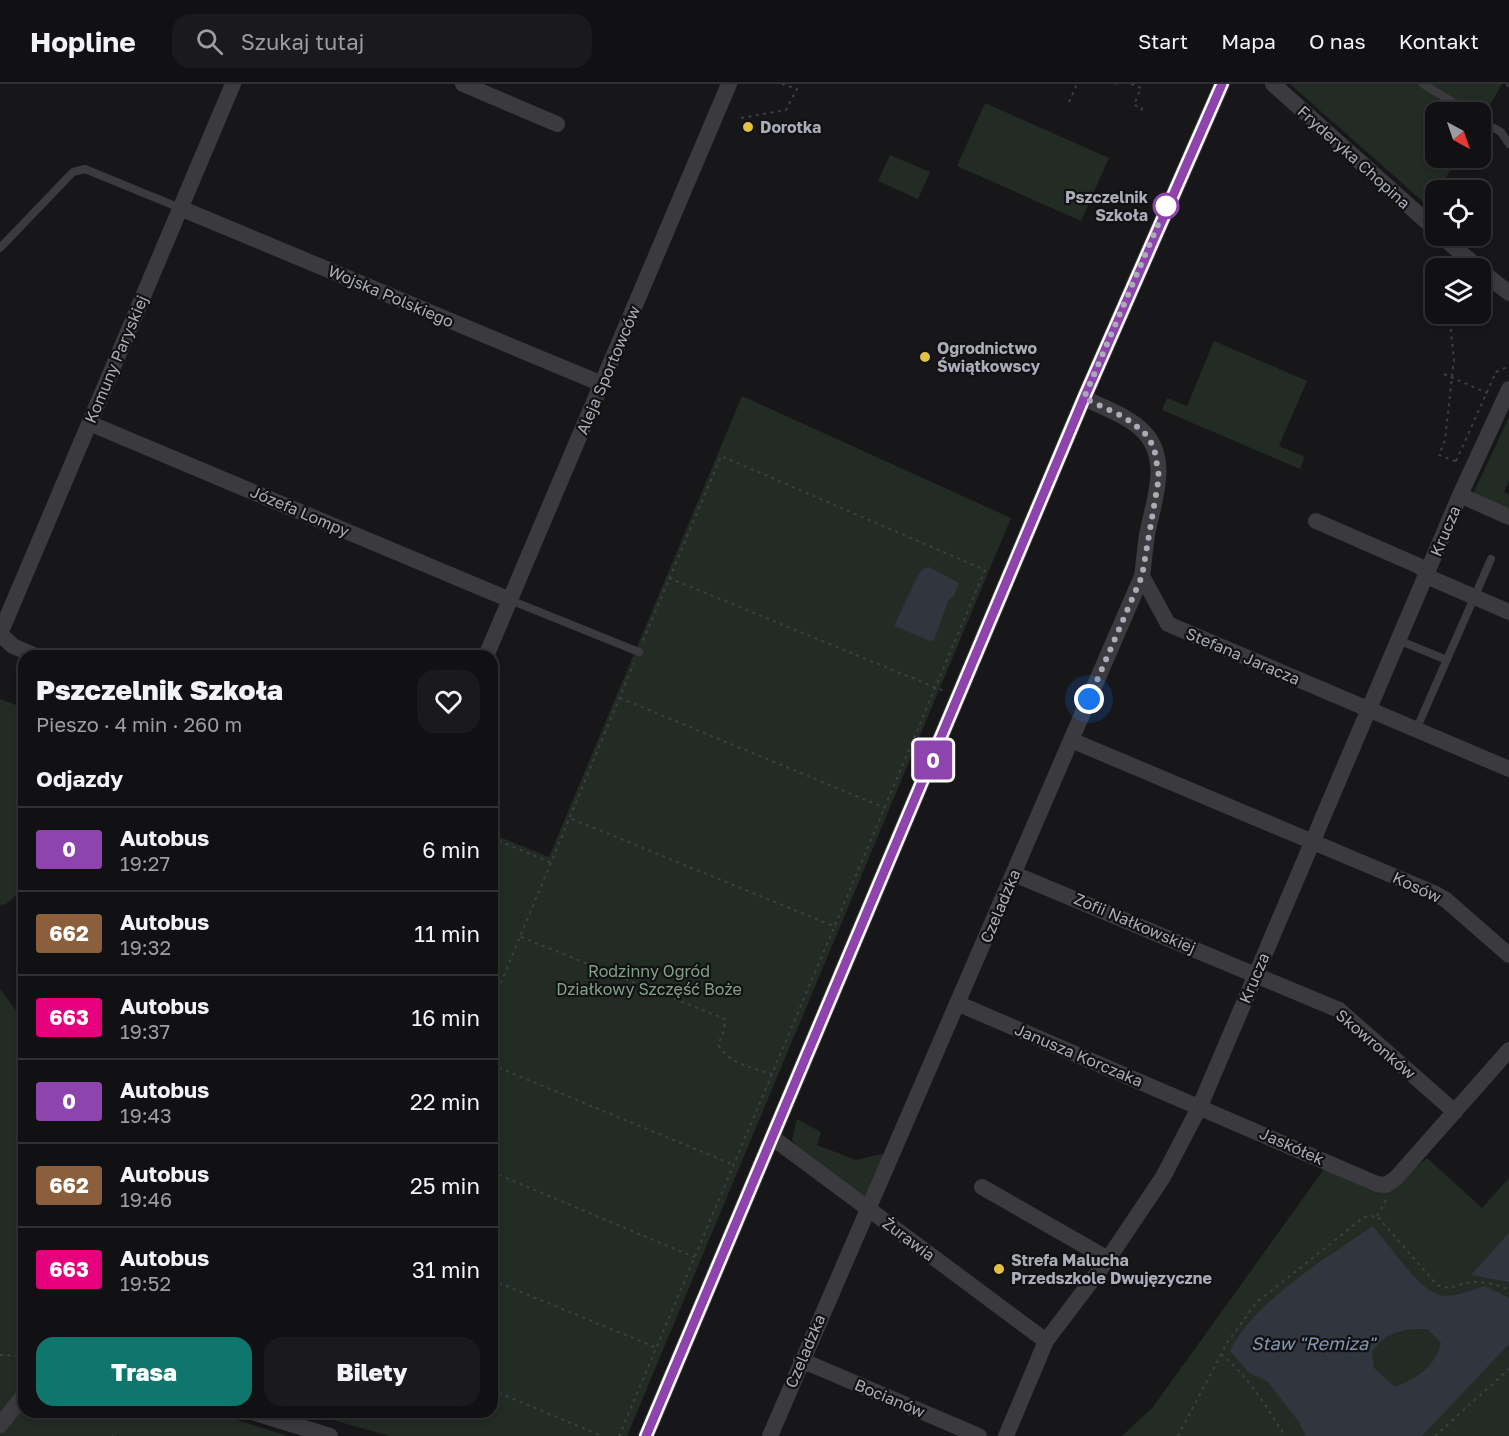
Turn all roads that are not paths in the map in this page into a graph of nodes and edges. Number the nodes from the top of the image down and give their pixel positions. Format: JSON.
{"nodes":[{"id":1,"x":233,"y":84,"type":"edge"},
{"id":2,"x":463,"y":84,"type":"edge"},
{"id":3,"x":729,"y":84,"type":"edge"},
{"id":4,"x":1222,"y":84,"type":"edge"},
{"id":5,"x":1273,"y":84,"type":"edge"},
{"id":6,"x":1423,"y":84,"type":"edge"},
{"id":7,"x":1453,"y":102,"type":"edge"},
{"id":8,"x":557,"y":124,"type":"dead end"},
{"id":9,"x":1491,"y":126,"type":"edge"},
{"id":10,"x":1509,"y":144,"type":"edge"},
{"id":11,"x":180,"y":208,"type":"junction"},
{"id":12,"x":1425,"y":220,"type":"edge"},
{"id":13,"x":1453,"y":246,"type":"edge"},
{"id":14,"x":0,"y":248,"type":"edge"},
{"id":15,"x":1467,"y":258,"type":"edge"},
{"id":16,"x":1491,"y":278,"type":"edge"},
{"id":17,"x":1509,"y":292,"type":"edge"},
{"id":18,"x":602,"y":384,"type":"junction"},
{"id":19,"x":1509,"y":390,"type":"edge"},
{"id":20,"x":1084,"y":398,"type":"junction"},
{"id":21,"x":89,"y":423,"type":"junction"},
{"id":22,"x":1460,"y":495,"type":"junction"},
{"id":23,"x":1509,"y":517,"type":"edge"},
{"id":24,"x":1316,"y":521,"type":"dead end"},
{"id":25,"x":1491,"y":560,"type":"dead end"},
{"id":26,"x":1427,"y":573,"type":"junction"},
{"id":27,"x":1142,"y":576,"type":"junction"},
{"id":28,"x":1474,"y":597,"type":"junction"},
{"id":29,"x":510,"y":600,"type":"junction"},
{"id":30,"x":1509,"y":612,"type":"edge"},
{"id":31,"x":0,"y":634,"type":"edge"},
{"id":32,"x":1398,"y":640,"type":"junction"},
{"id":33,"x":22,"y":650,"type":"edge"},
{"id":34,"x":489,"y":650,"type":"edge"},
{"id":35,"x":639,"y":652,"type":"road end"},
{"id":36,"x":1447,"y":660,"type":"junction"},
{"id":37,"x":1369,"y":710,"type":"junction"},
{"id":38,"x":1416,"y":730,"type":"junction"},
{"id":39,"x":1071,"y":740,"type":"junction"},
{"id":40,"x":1509,"y":769,"type":"edge"},
{"id":41,"x":1312,"y":841,"type":"junction"},
{"id":42,"x":1014,"y":874,"type":"junction"},
{"id":43,"x":1509,"y":955,"type":"edge"},
{"id":44,"x":1256,"y":974,"type":"junction"},
{"id":45,"x":959,"y":1004,"type":"junction"},
{"id":46,"x":1509,"y":1050,"type":"edge"},
{"id":47,"x":1200,"y":1106,"type":"junction"},
{"id":48,"x":1455,"y":1112,"type":"junction"},
{"id":49,"x":773,"y":1138,"type":"junction"},
{"id":50,"x":982,"y":1187,"type":"dead end"},
{"id":51,"x":869,"y":1209,"type":"junction"},
{"id":52,"x":1108,"y":1259,"type":"junction"},
{"id":53,"x":1046,"y":1341,"type":"junction"},
{"id":54,"x":801,"y":1360,"type":"junction"},
{"id":55,"x":18,"y":1402,"type":"edge"},
{"id":56,"x":272,"y":1418,"type":"edge"},
{"id":57,"x":0,"y":1425,"type":"edge"},
{"id":58,"x":330,"y":1436,"type":"edge"},
{"id":59,"x":646,"y":1436,"type":"edge"},
{"id":60,"x":770,"y":1436,"type":"edge"},
{"id":61,"x":980,"y":1436,"type":"edge"},
{"id":62,"x":1006,"y":1436,"type":"edge"}],
"edges":[{"from":1,"to":11,"type":"street","name":"Komuny Paryskiej"},
{"from":2,"to":8,"type":"street"},
{"from":3,"to":18,"type":"street","name":"Aleja Sportowców"},
{"from":4,"to":20,"type":"street"},
{"from":5,"to":12,"type":"street","name":"Fryderyka Chopina"},
{"from":6,"to":7,"type":"lane"},
{"from":9,"to":10,"type":"lane"},
{"from":11,"to":14,"type":"lane"},
{"from":11,"to":18,"type":"street","name":"Wojska Polskiego"},
{"from":11,"to":21,"type":"street","name":"Komuny Paryskiej"},
{"from":13,"to":15,"type":"street"},
{"from":16,"to":17,"type":"street"},
{"from":18,"to":29,"type":"street","name":"Aleja Sportowców"},
{"from":19,"to":22,"type":"street","name":"Krucza"},
{"from":20,"to":27,"type":"street","name":"Czeladzka"},
{"from":20,"to":49,"type":"street"},
{"from":21,"to":29,"type":"street","name":"Józefa Lompy"},
{"from":21,"to":31,"type":"street","name":"Komuny Paryskiej"},
{"from":22,"to":23,"type":"street","name":"Krucza"},
{"from":22,"to":26,"type":"street","name":"Krucza"},
{"from":24,"to":26,"type":"street"},
{"from":25,"to":28,"type":"lane"},
{"from":26,"to":28,"type":"street"},
{"from":26,"to":32,"type":"street","name":"Krucza"},
{"from":27,"to":37,"type":"street","name":"Stefana Jaracza"},
{"from":27,"to":39,"type":"street","name":"Czeladzka"},
{"from":28,"to":30,"type":"street"},
{"from":28,"to":36,"type":"lane"},
{"from":29,"to":34,"type":"street","name":"Aleja Sportowców"},
{"from":29,"to":35,"type":"lane"},
{"from":31,"to":33,"type":"street"},
{"from":32,"to":36,"type":"lane"},
{"from":32,"to":37,"type":"street","name":"Krucza"},
{"from":36,"to":38,"type":"lane"},
{"from":37,"to":38,"type":"street","name":"Stefana Jaracza"},
{"from":37,"to":41,"type":"street","name":"Krucza"},
{"from":38,"to":40,"type":"street","name":"Stefana Jaracza"},
{"from":39,"to":41,"type":"street","name":"Kosów"},
{"from":39,"to":42,"type":"street","name":"Czeladzka"},
{"from":41,"to":43,"type":"street","name":"Kosów"},
{"from":41,"to":44,"type":"street","name":"Krucza"},
{"from":42,"to":44,"type":"street","name":"Zofii Nałkowskiej"},
{"from":42,"to":45,"type":"street","name":"Czeladzka"},
{"from":44,"to":47,"type":"street","name":"Krucza"},
{"from":44,"to":48,"type":"street","name":"Skowronków"},
{"from":45,"to":47,"type":"street","name":"Janusza Korczaka"},
{"from":45,"to":51,"type":"street","name":"Czeladzka"},
{"from":46,"to":48,"type":"street"},
{"from":47,"to":48,"type":"street","name":"Jaskółek"},
{"from":47,"to":52,"type":"street","name":"Krucza"},
{"from":49,"to":51,"type":"street","name":"Żurawia"},
{"from":49,"to":59,"type":"street"},
{"from":50,"to":52,"type":"street"},
{"from":51,"to":53,"type":"street","name":"Żurawia"},
{"from":51,"to":54,"type":"street","name":"Czeladzka"},
{"from":52,"to":53,"type":"street","name":"Krucza"},
{"from":53,"to":62,"type":"street","name":"Krucza"},
{"from":54,"to":60,"type":"street","name":"Czeladzka"},
{"from":54,"to":61,"type":"street","name":"Bocianów"},
{"from":55,"to":57,"type":"street"},
{"from":56,"to":58,"type":"street"}]}
